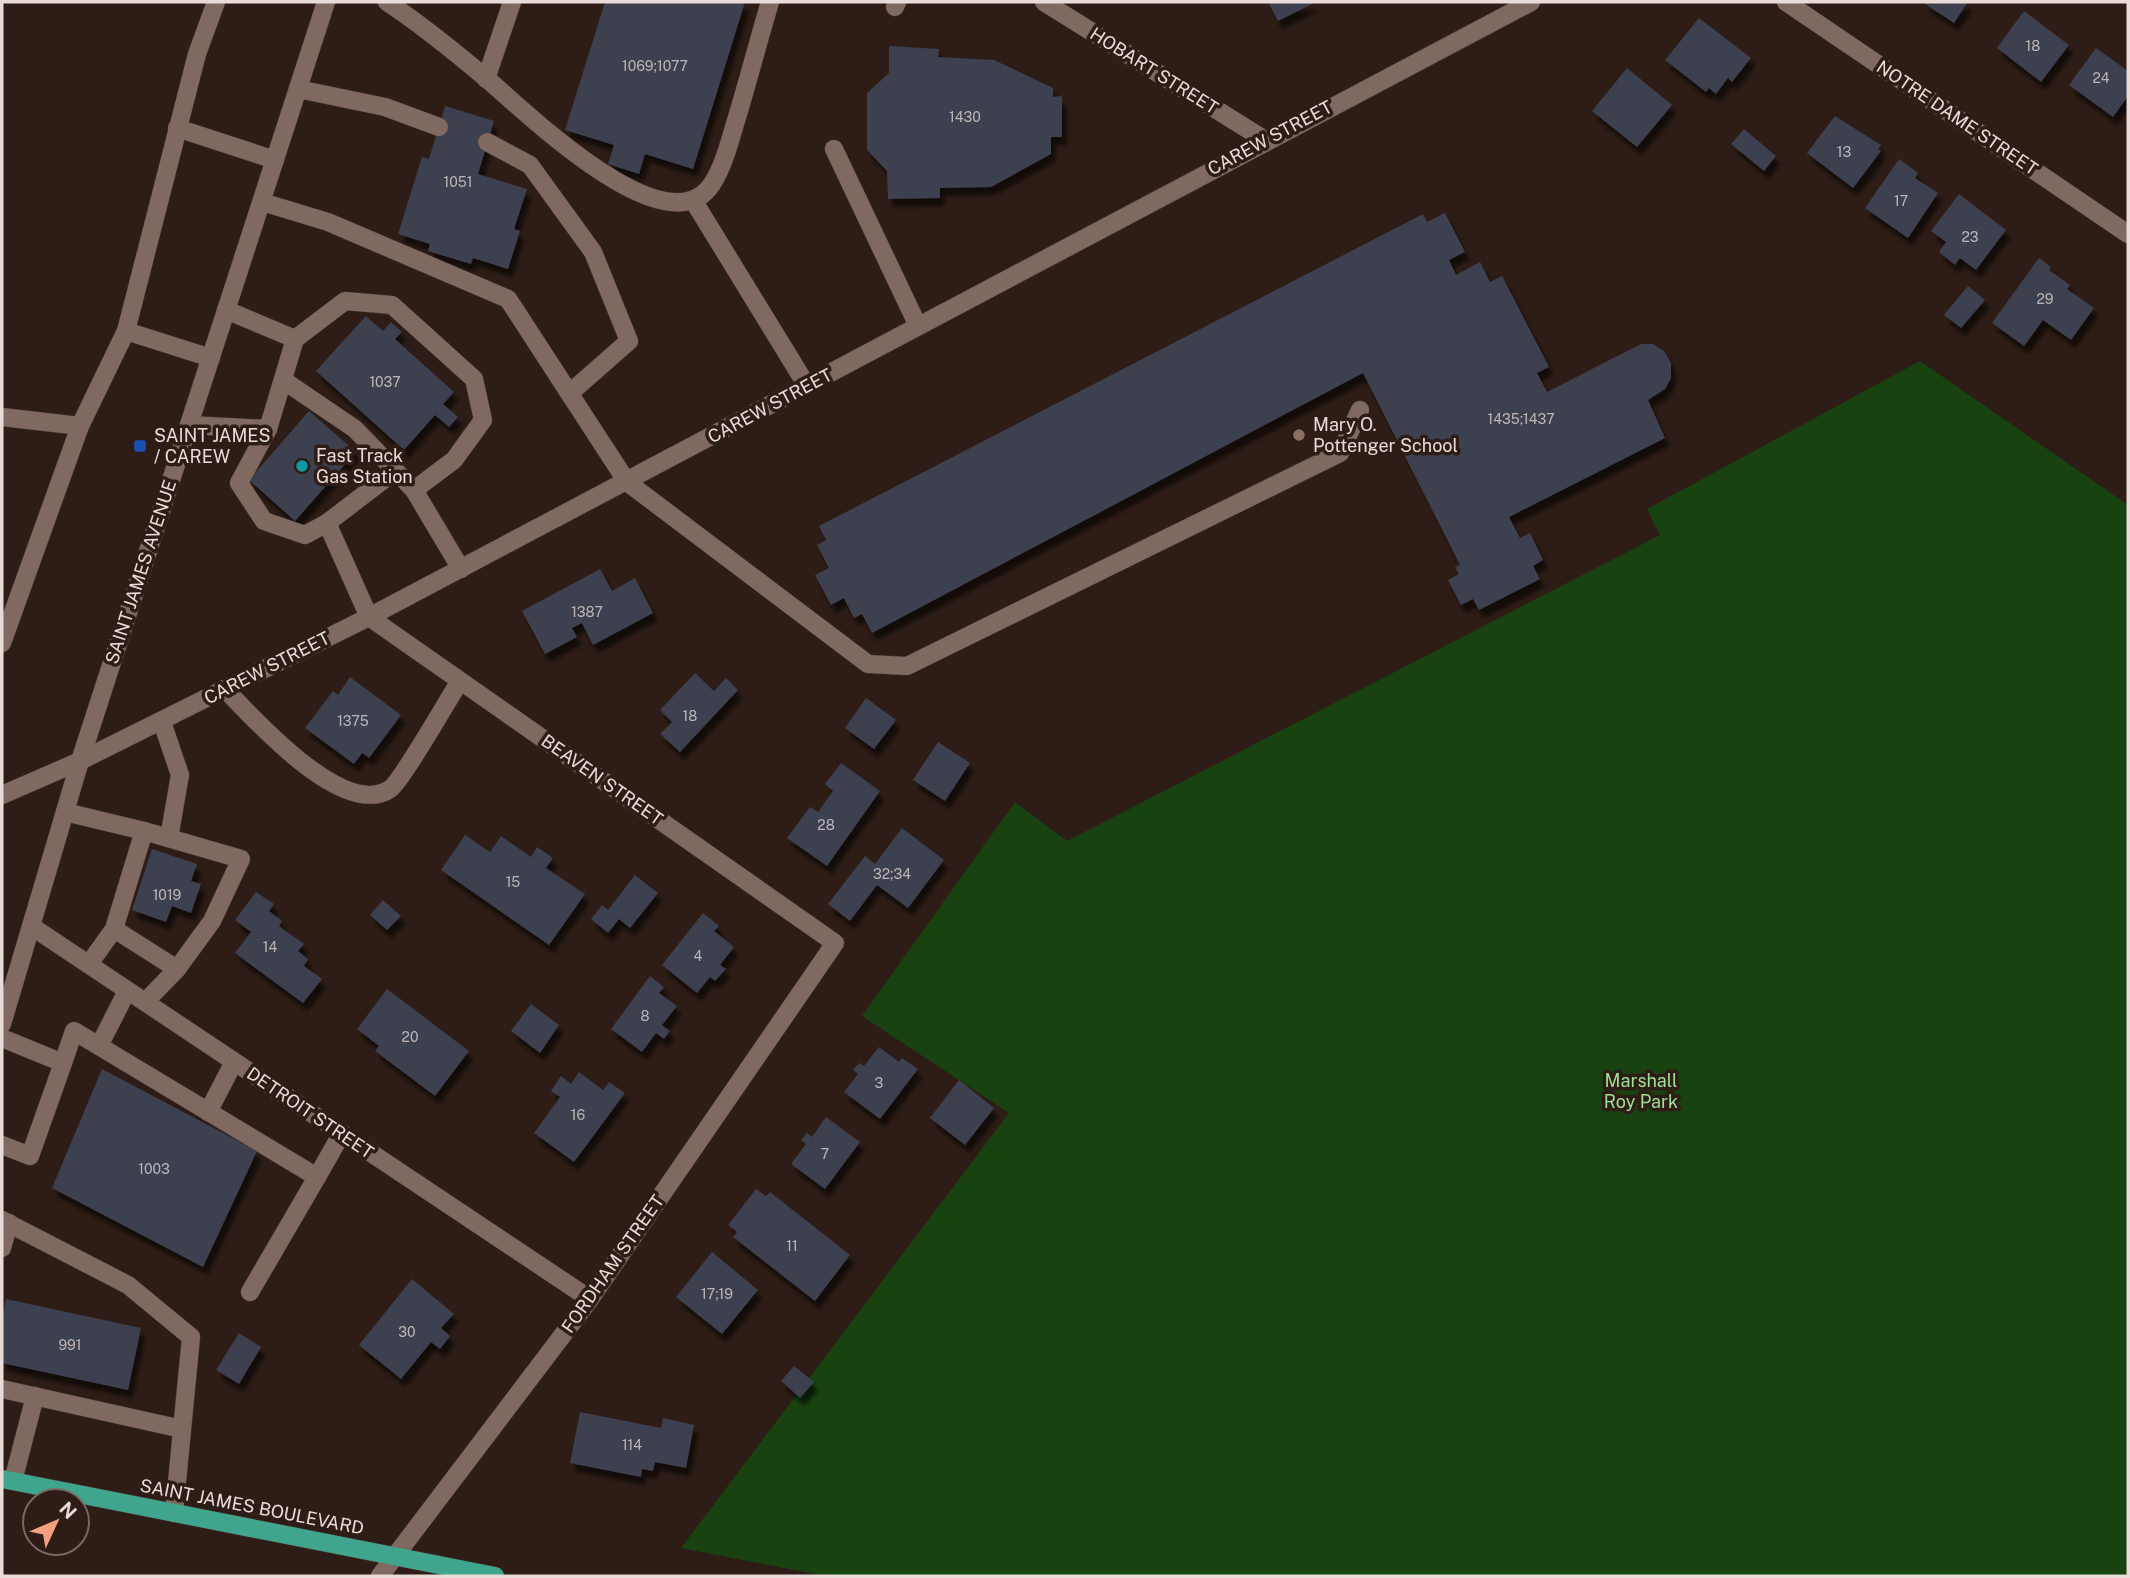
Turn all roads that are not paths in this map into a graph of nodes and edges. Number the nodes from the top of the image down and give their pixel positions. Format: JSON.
{"nodes":[{"id":1,"x":215,"y":2,"type":"edge"},
{"id":2,"x":326,"y":2,"type":"edge"},
{"id":3,"x":387,"y":2,"type":"edge"},
{"id":4,"x":512,"y":2,"type":"edge"},
{"id":5,"x":770,"y":2,"type":"edge"},
{"id":6,"x":1044,"y":2,"type":"edge"},
{"id":7,"x":1531,"y":2,"type":"edge"},
{"id":8,"x":1786,"y":2,"type":"edge"},
{"id":9,"x":486,"y":79,"type":"junction"},
{"id":10,"x":298,"y":89,"type":"junction"},
{"id":11,"x":439,"y":127,"type":"dead end"},
{"id":12,"x":177,"y":128,"type":"junction"},
{"id":13,"x":1265,"y":140,"type":"junction"},
{"id":14,"x":488,"y":142,"type":"dead end"},
{"id":15,"x":834,"y":149,"type":"dead end"},
{"id":16,"x":275,"y":160,"type":"junction"},
{"id":17,"x":693,"y":200,"type":"junction"},
{"id":18,"x":262,"y":201,"type":"junction"},
{"id":19,"x":2128,"y":234,"type":"edge"},
{"id":20,"x":226,"y":310,"type":"junction"},
{"id":21,"x":918,"y":326,"type":"junction"},
{"id":22,"x":126,"y":331,"type":"junction"},
{"id":23,"x":295,"y":339,"type":"junction"},
{"id":24,"x":211,"y":358,"type":"junction"},
{"id":25,"x":283,"y":380,"type":"junction"},
{"id":26,"x":807,"y":386,"type":"junction"},
{"id":27,"x":571,"y":392,"type":"junction"},
{"id":28,"x":1360,"y":410,"type":"dead end"},
{"id":29,"x":2,"y":417,"type":"edge"},
{"id":30,"x":189,"y":425,"type":"junction"},
{"id":31,"x":80,"y":426,"type":"junction"},
{"id":32,"x":268,"y":429,"type":"junction"},
{"id":33,"x":395,"y":471,"type":"junction"},
{"id":34,"x":627,"y":482,"type":"junction"},
{"id":35,"x":414,"y":490,"type":"junction"},
{"id":36,"x":327,"y":523,"type":"junction"},
{"id":37,"x":461,"y":569,"type":"junction"},
{"id":38,"x":369,"y":617,"type":"junction"},
{"id":39,"x":2,"y":643,"type":"edge"},
{"id":40,"x":460,"y":681,"type":"junction"},
{"id":41,"x":225,"y":689,"type":"junction"},
{"id":42,"x":162,"y":723,"type":"junction"},
{"id":43,"x":80,"y":761,"type":"junction"},
{"id":44,"x":2,"y":795,"type":"edge"},
{"id":45,"x":65,"y":812,"type":"junction"},
{"id":46,"x":144,"y":831,"type":"junction"},
{"id":47,"x":169,"y":838,"type":"junction"},
{"id":48,"x":31,"y":926,"type":"junction"},
{"id":49,"x":114,"y":929,"type":"junction"},
{"id":50,"x":835,"y":943,"type":"joint"},
{"id":51,"x":89,"y":964,"type":"junction"},
{"id":52,"x":177,"y":969,"type":"junction"},
{"id":53,"x":127,"y":991,"type":"junction"},
{"id":54,"x":146,"y":1001,"type":"junction"},
{"id":55,"x":2,"y":1024,"type":"edge"},
{"id":56,"x":2,"y":1038,"type":"edge"},
{"id":57,"x":99,"y":1046,"type":"junction"},
{"id":58,"x":234,"y":1062,"type":"junction"},
{"id":59,"x":63,"y":1063,"type":"junction"},
{"id":60,"x":208,"y":1112,"type":"junction"},
{"id":61,"x":342,"y":1133,"type":"junction"},
{"id":62,"x":2,"y":1145,"type":"edge"},
{"id":63,"x":317,"y":1177,"type":"junction"},
{"id":64,"x":5,"y":1222,"type":"edge"},
{"id":65,"x":2,"y":1248,"type":"edge"},
{"id":66,"x":250,"y":1292,"type":"dead end"},
{"id":67,"x":590,"y":1299,"type":"junction"},
{"id":68,"x":2,"y":1389,"type":"edge"},
{"id":69,"x":34,"y":1396,"type":"junction"},
{"id":70,"x":182,"y":1429,"type":"junction"},
{"id":71,"x":8,"y":1480,"type":"edge"},
{"id":72,"x":174,"y":1513,"type":"junction"},
{"id":73,"x":394,"y":1556,"type":"junction"},
{"id":74,"x":380,"y":1576,"type":"edge"},
{"id":75,"x":495,"y":1576,"type":"edge"}],
"edges":[{"from":1,"to":12,"type":"street"},
{"from":2,"to":10,"type":"street","name":"SAINT JAMES AVENUE"},
{"from":3,"to":9,"type":"street"},
{"from":4,"to":9,"type":"street"},
{"from":5,"to":17,"type":"street"},
{"from":6,"to":13,"type":"street","name":"HOBART STREET"},
{"from":7,"to":13,"type":"street","name":"CAREW STREET"},
{"from":8,"to":19,"type":"street","name":"NOTRE DAME STREET"},
{"from":9,"to":17,"type":"street"},
{"from":10,"to":11,"type":"street"},
{"from":10,"to":16,"type":"street","name":"SAINT JAMES AVENUE"},
{"from":12,"to":16,"type":"street"},
{"from":12,"to":22,"type":"street"},
{"from":13,"to":21,"type":"street","name":"CAREW STREET"},
{"from":14,"to":27,"type":"street"},
{"from":15,"to":21,"type":"street"},
{"from":16,"to":18,"type":"street","name":"SAINT JAMES AVENUE"},
{"from":17,"to":26,"type":"street"},
{"from":18,"to":20,"type":"street","name":"SAINT JAMES AVENUE"},
{"from":18,"to":27,"type":"street"},
{"from":20,"to":23,"type":"street"},
{"from":20,"to":24,"type":"street","name":"SAINT JAMES AVENUE"},
{"from":21,"to":26,"type":"street","name":"CAREW STREET"},
{"from":22,"to":24,"type":"street"},
{"from":22,"to":31,"type":"street"},
{"from":23,"to":25,"type":"street"},
{"from":23,"to":35,"type":"street"},
{"from":24,"to":30,"type":"street","name":"SAINT JAMES AVENUE"},
{"from":25,"to":32,"type":"street"},
{"from":25,"to":33,"type":"street"},
{"from":26,"to":34,"type":"street","name":"CAREW STREET"},
{"from":27,"to":34,"type":"street"},
{"from":28,"to":34,"type":"street"},
{"from":29,"to":31,"type":"street"},
{"from":30,"to":32,"type":"street"},
{"from":30,"to":43,"type":"street","name":"SAINT JAMES AVENUE"},
{"from":31,"to":39,"type":"street"},
{"from":32,"to":36,"type":"street"},
{"from":33,"to":35,"type":"street"},
{"from":33,"to":36,"type":"street"},
{"from":34,"to":37,"type":"street","name":"CAREW STREET"},
{"from":35,"to":37,"type":"street"},
{"from":36,"to":38,"type":"street"},
{"from":37,"to":38,"type":"street","name":"CAREW STREET"},
{"from":38,"to":40,"type":"street","name":"BEAVEN STREET"},
{"from":38,"to":41,"type":"street","name":"CAREW STREET"},
{"from":40,"to":41,"type":"street"},
{"from":40,"to":50,"type":"street","name":"BEAVEN STREET"},
{"from":41,"to":42,"type":"street","name":"CAREW STREET"},
{"from":42,"to":43,"type":"street","name":"CAREW STREET"},
{"from":42,"to":47,"type":"street"},
{"from":43,"to":44,"type":"street","name":"CAREW STREET"},
{"from":43,"to":45,"type":"street","name":"SAINT JAMES AVENUE"},
{"from":45,"to":46,"type":"street"},
{"from":45,"to":48,"type":"street","name":"SAINT JAMES AVENUE"},
{"from":46,"to":47,"type":"street"},
{"from":46,"to":49,"type":"street"},
{"from":47,"to":52,"type":"street"},
{"from":48,"to":51,"type":"street","name":"DETROIT STREET"},
{"from":48,"to":55,"type":"street","name":"SAINT JAMES AVENUE"},
{"from":49,"to":51,"type":"street"},
{"from":49,"to":52,"type":"street"},
{"from":50,"to":67,"type":"street","name":"FORDHAM STREET"},
{"from":51,"to":53,"type":"street","name":"DETROIT STREET"},
{"from":52,"to":54,"type":"street"},
{"from":53,"to":54,"type":"street","name":"DETROIT STREET"},
{"from":53,"to":57,"type":"street"},
{"from":54,"to":58,"type":"street","name":"DETROIT STREET"},
{"from":56,"to":59,"type":"street"},
{"from":57,"to":59,"type":"street"},
{"from":57,"to":60,"type":"street"},
{"from":58,"to":60,"type":"street"},
{"from":58,"to":61,"type":"street","name":"DETROIT STREET"},
{"from":59,"to":62,"type":"street"},
{"from":60,"to":63,"type":"street"},
{"from":61,"to":63,"type":"street"},
{"from":61,"to":67,"type":"street","name":"DETROIT STREET"},
{"from":63,"to":66,"type":"street"},
{"from":64,"to":65,"type":"street"},
{"from":64,"to":70,"type":"street"},
{"from":67,"to":73,"type":"street","name":"FORDHAM STREET"},
{"from":68,"to":69,"type":"street"},
{"from":69,"to":70,"type":"street"},
{"from":69,"to":71,"type":"street"},
{"from":70,"to":72,"type":"street"},
{"from":71,"to":72,"type":"main road","name":"SAINT JAMES BOULEVARD"},
{"from":72,"to":73,"type":"main road","name":"SAINT JAMES BOULEVARD"},
{"from":73,"to":74,"type":"street","name":"FORDHAM STREET"},
{"from":73,"to":75,"type":"main road","name":"SAINT JAMES BOULEVARD"}]}
